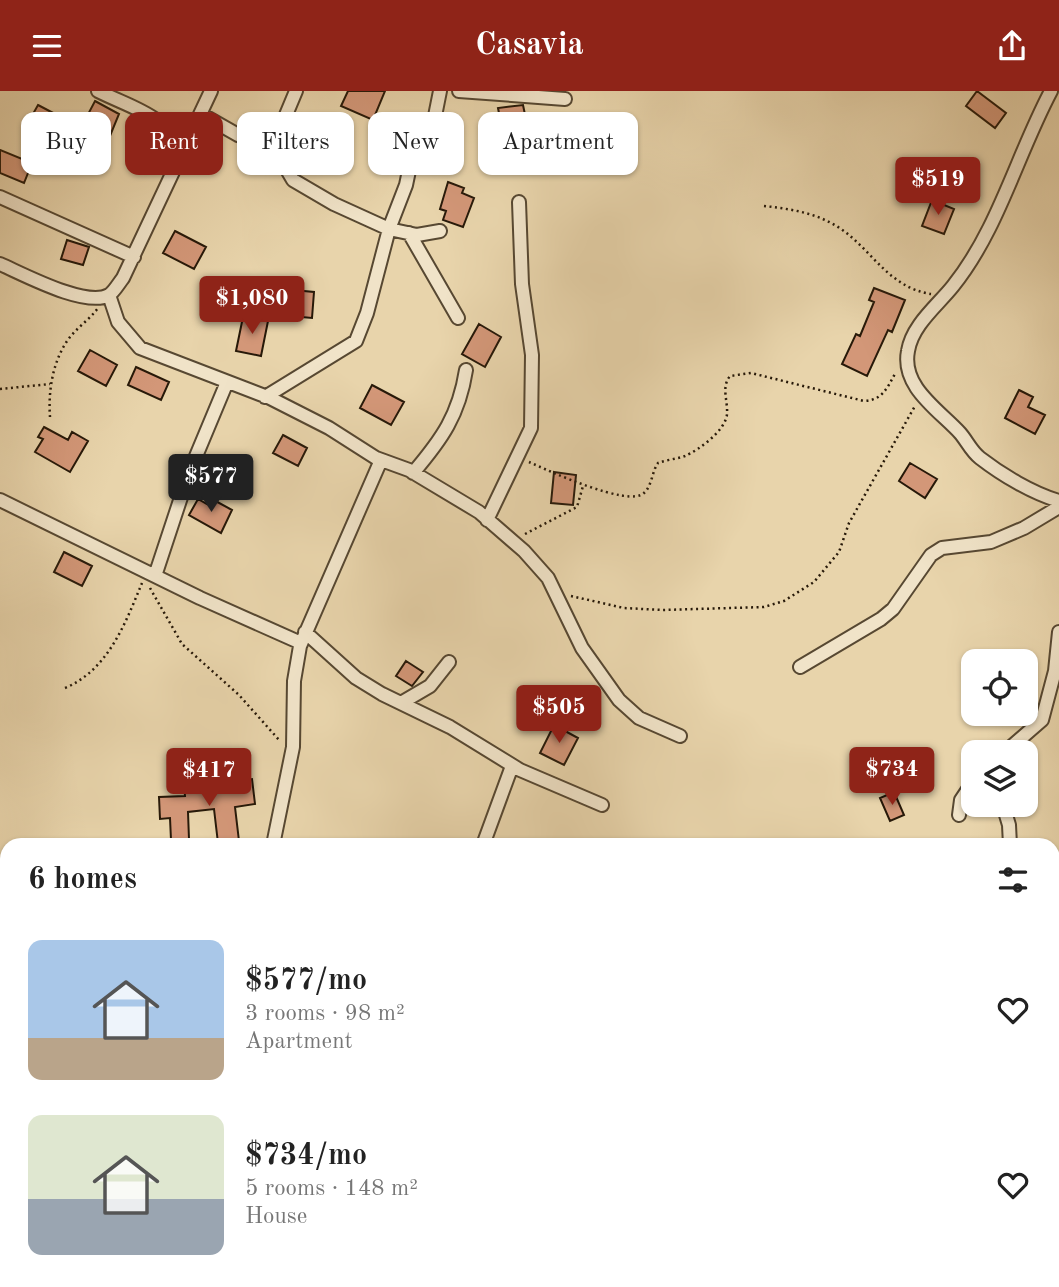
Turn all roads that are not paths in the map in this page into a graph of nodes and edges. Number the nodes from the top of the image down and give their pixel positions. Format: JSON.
{"nodes":[{"id":1,"x":98,"y":91,"type":"edge"},
{"id":2,"x":211,"y":91,"type":"edge"},
{"id":3,"x":296,"y":91,"type":"edge"},
{"id":4,"x":440,"y":91,"type":"edge"},
{"id":5,"x":459,"y":91,"type":"edge"},
{"id":6,"x":1051,"y":91,"type":"edge"},
{"id":7,"x":565,"y":99,"type":"dead end"},
{"id":8,"x":141,"y":112,"type":"edge"},
{"id":9,"x":202,"y":112,"type":"edge"},
{"id":10,"x":287,"y":112,"type":"edge"},
{"id":11,"x":173,"y":175,"type":"edge"},
{"id":12,"x":290,"y":175,"type":"edge"},
{"id":13,"x":0,"y":197,"type":"edge"},
{"id":14,"x":519,"y":202,"type":"dead end"},
{"id":15,"x":389,"y":229,"type":"junction"},
{"id":16,"x":440,"y":231,"type":"dead end"},
{"id":17,"x":410,"y":233,"type":"junction"},
{"id":18,"x":134,"y":257,"type":"junction"},
{"id":19,"x":0,"y":264,"type":"edge"},
{"id":20,"x":107,"y":296,"type":"junction"},
{"id":21,"x":458,"y":319,"type":"dead end"},
{"id":22,"x":466,"y":370,"type":"dead end"},
{"id":23,"x":227,"y":382,"type":"junction"},
{"id":24,"x":265,"y":397,"type":"junction"},
{"id":25,"x":381,"y":460,"type":"junction"},
{"id":26,"x":413,"y":473,"type":"junction"},
{"id":27,"x":0,"y":500,"type":"edge"},
{"id":28,"x":1059,"y":501,"type":"edge"},
{"id":29,"x":1059,"y":507,"type":"edge"},
{"id":30,"x":488,"y":520,"type":"junction"},
{"id":31,"x":155,"y":576,"type":"junction"},
{"id":32,"x":1059,"y":632,"type":"edge"},
{"id":33,"x":303,"y":638,"type":"junction"},
{"id":34,"x":449,"y":662,"type":"dead end"},
{"id":35,"x":800,"y":667,"type":"dead end"},
{"id":36,"x":401,"y":703,"type":"junction"},
{"id":37,"x":680,"y":736,"type":"dead end"},
{"id":38,"x":1019,"y":740,"type":"edge"},
{"id":39,"x":512,"y":766,"type":"junction"},
{"id":40,"x":961,"y":800,"type":"edge"},
{"id":41,"x":602,"y":805,"type":"dead end"},
{"id":42,"x":960,"y":815,"type":"dead end"},
{"id":43,"x":1007,"y":817,"type":"edge"},
{"id":44,"x":274,"y":838,"type":"edge"},
{"id":45,"x":486,"y":838,"type":"edge"},
{"id":46,"x":1010,"y":838,"type":"edge"}],
"edges":[{"from":1,"to":8,"type":"street"},
{"from":2,"to":9,"type":"street"},
{"from":3,"to":10,"type":"street"},
{"from":4,"to":15,"type":"street"},
{"from":5,"to":7,"type":"street"},
{"from":6,"to":28,"type":"street"},
{"from":11,"to":18,"type":"street"},
{"from":12,"to":15,"type":"street"},
{"from":13,"to":18,"type":"street"},
{"from":14,"to":30,"type":"street"},
{"from":15,"to":17,"type":"street"},
{"from":15,"to":24,"type":"street"},
{"from":16,"to":17,"type":"street"},
{"from":17,"to":21,"type":"street"},
{"from":18,"to":20,"type":"street"},
{"from":19,"to":20,"type":"street"},
{"from":20,"to":23,"type":"street"},
{"from":22,"to":26,"type":"street"},
{"from":23,"to":24,"type":"street"},
{"from":23,"to":31,"type":"street"},
{"from":24,"to":25,"type":"street"},
{"from":25,"to":26,"type":"street"},
{"from":25,"to":33,"type":"street"},
{"from":26,"to":30,"type":"street"},
{"from":27,"to":31,"type":"street"},
{"from":29,"to":35,"type":"street"},
{"from":30,"to":37,"type":"street"},
{"from":31,"to":33,"type":"street"},
{"from":32,"to":38,"type":"street"},
{"from":33,"to":36,"type":"street"},
{"from":33,"to":44,"type":"street"},
{"from":34,"to":36,"type":"street"},
{"from":36,"to":39,"type":"street"},
{"from":39,"to":41,"type":"street"},
{"from":39,"to":45,"type":"street"},
{"from":40,"to":42,"type":"street"},
{"from":43,"to":46,"type":"street"}]}
